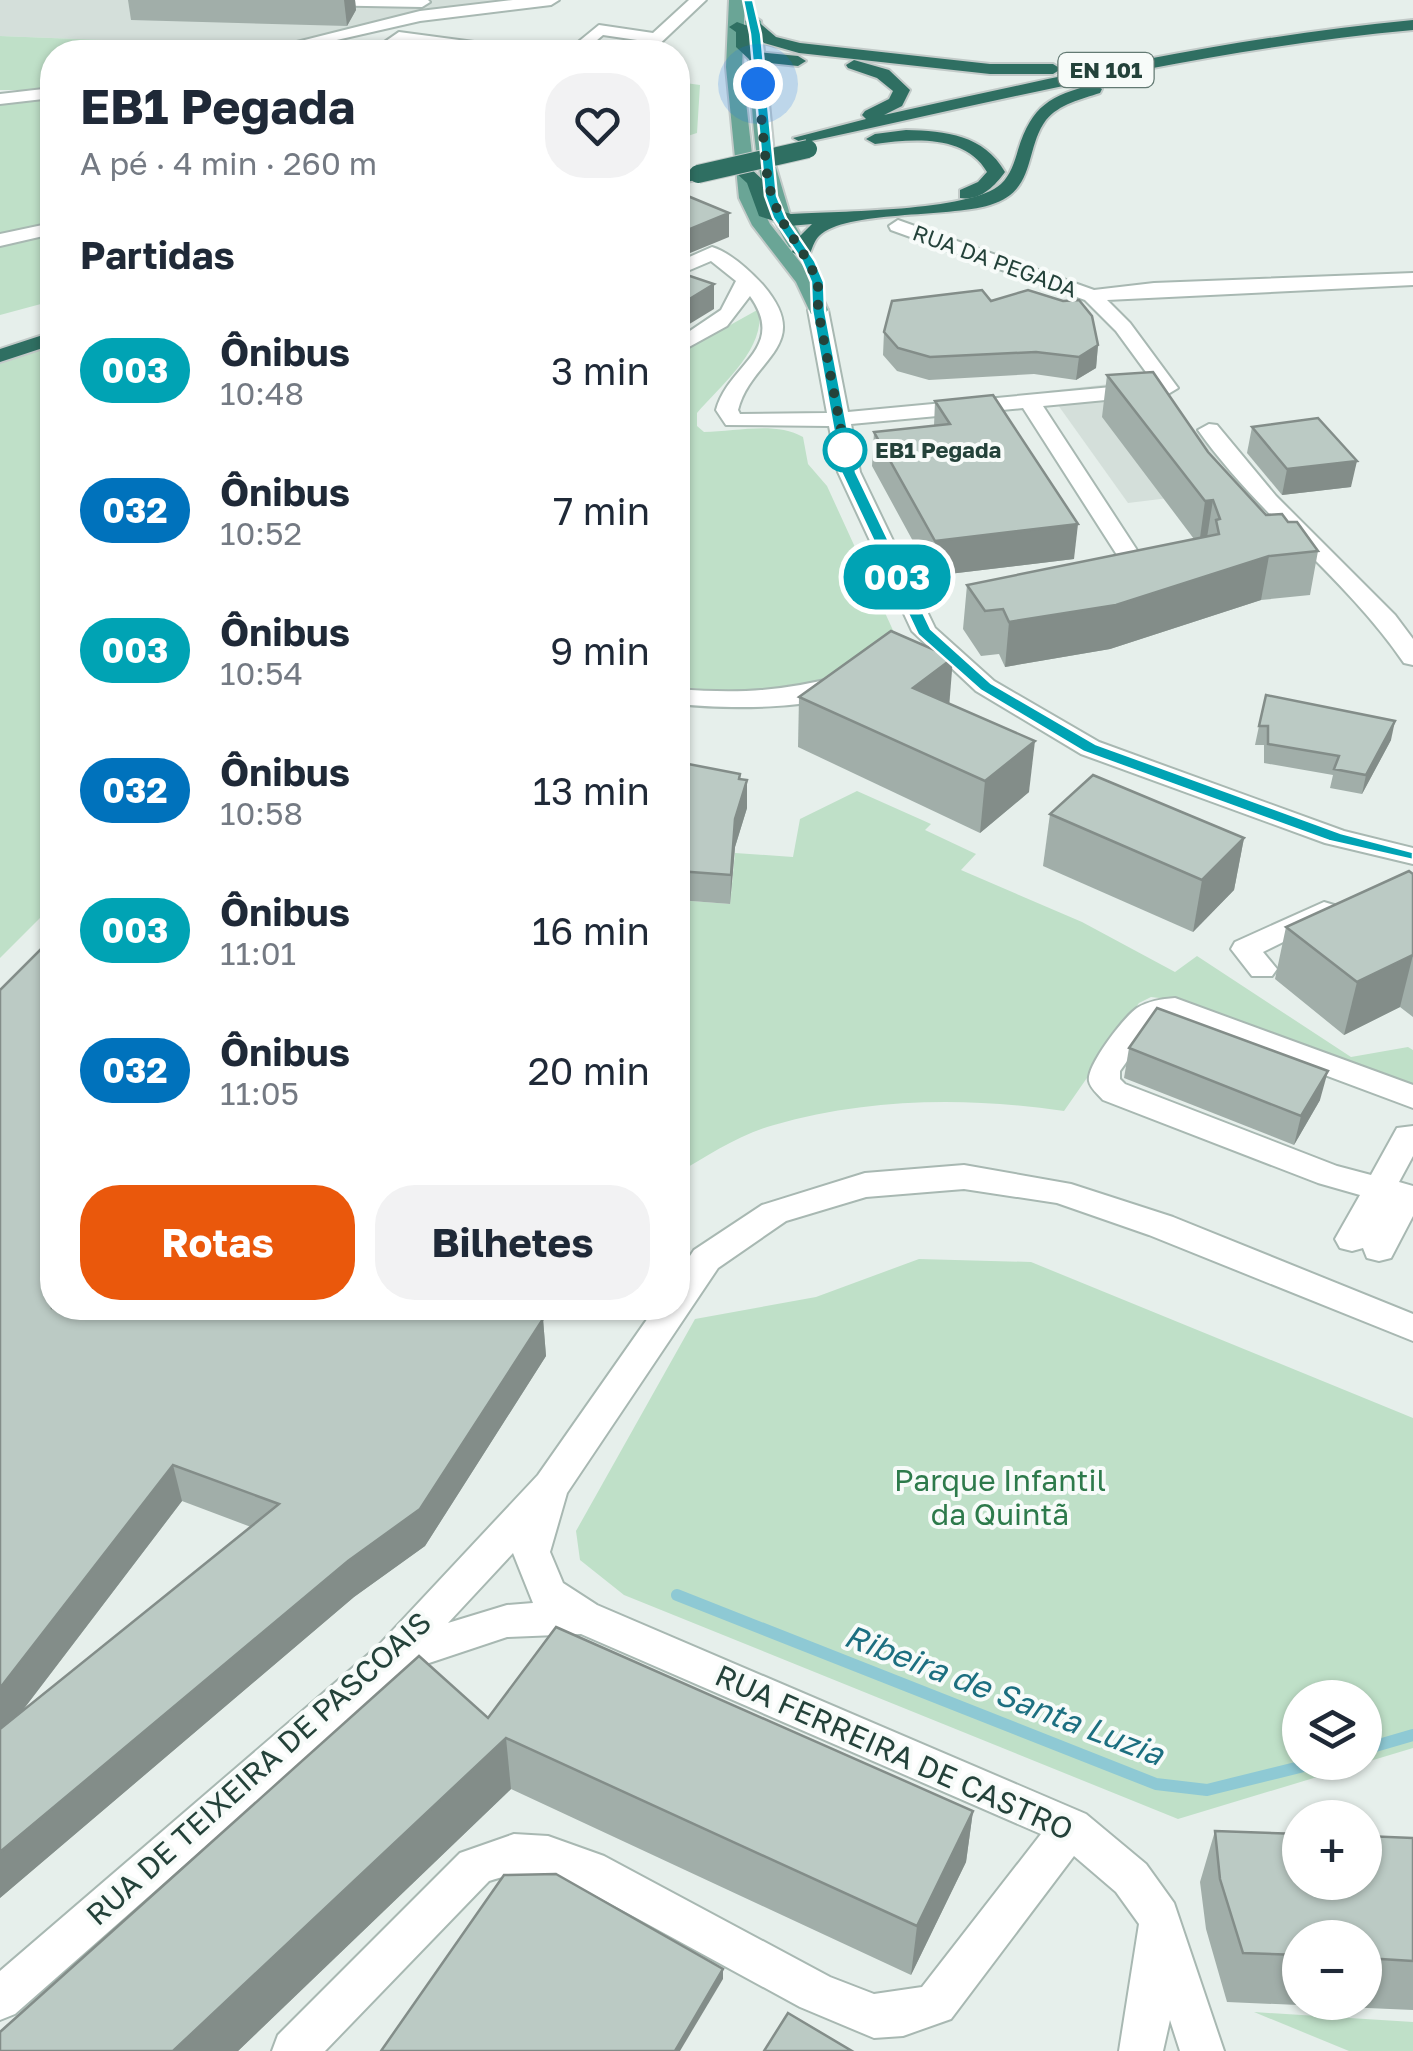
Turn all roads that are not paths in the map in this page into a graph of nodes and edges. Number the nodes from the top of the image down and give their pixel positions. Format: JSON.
{"nodes":[{"id":1,"x":310,"y":0,"type":"edge"},
{"id":2,"x":447,"y":0,"type":"edge"},
{"id":3,"x":551,"y":0,"type":"edge"},
{"id":4,"x":698,"y":0,"type":"edge"},
{"id":5,"x":738,"y":0,"type":"edge"},
{"id":6,"x":748,"y":0,"type":"edge"},
{"id":7,"x":745,"y":25,"type":"junction"},
{"id":8,"x":1413,"y":28,"type":"edge"},
{"id":9,"x":657,"y":38,"type":"junction"},
{"id":10,"x":317,"y":40,"type":"edge"},
{"id":11,"x":395,"y":40,"type":"edge"},
{"id":12,"x":422,"y":40,"type":"edge"},
{"id":13,"x":588,"y":40,"type":"edge"},
{"id":14,"x":655,"y":40,"type":"edge"},
{"id":15,"x":1209,"y":49,"type":"junction"},
{"id":16,"x":840,"y":54,"type":"junction"},
{"id":17,"x":756,"y":57,"type":"junction"},
{"id":18,"x":813,"y":61,"type":"junction"},
{"id":19,"x":734,"y":68,"type":"junction"},
{"id":20,"x":1117,"y":76,"type":"junction"},
{"id":21,"x":758,"y":84,"type":"junction"},
{"id":22,"x":40,"y":94,"type":"edge"},
{"id":23,"x":0,"y":99,"type":"edge"},
{"id":24,"x":805,"y":144,"type":"junction"},
{"id":25,"x":690,"y":168,"type":"edge"},
{"id":26,"x":744,"y":172,"type":"junction"},
{"id":27,"x":768,"y":184,"type":"junction"},
{"id":28,"x":847,"y":212,"type":"junction"},
{"id":29,"x":780,"y":218,"type":"junction"},
{"id":30,"x":898,"y":226,"type":"dead end"},
{"id":31,"x":40,"y":232,"type":"edge"},
{"id":32,"x":0,"y":240,"type":"edge"},
{"id":33,"x":772,"y":240,"type":"junction"},
{"id":34,"x":802,"y":252,"type":"junction"},
{"id":35,"x":690,"y":263,"type":"edge"},
{"id":36,"x":746,"y":280,"type":"junction"},
{"id":37,"x":1413,"y":280,"type":"edge"},
{"id":38,"x":1092,"y":296,"type":"junction"},
{"id":39,"x":818,"y":310,"type":"junction"},
{"id":40,"x":40,"y":328,"type":"edge"},
{"id":41,"x":690,"y":340,"type":"edge"},
{"id":42,"x":0,"y":342,"type":"edge"},
{"id":43,"x":40,"y":342,"type":"edge"},
{"id":44,"x":0,"y":356,"type":"edge"},
{"id":45,"x":1030,"y":402,"type":"junction"},
{"id":46,"x":839,"y":419,"type":"junction"},
{"id":47,"x":1208,"y":430,"type":"dead end"},
{"id":48,"x":1134,"y":564,"type":"edge"},
{"id":49,"x":935,"y":642,"type":"junction"},
{"id":50,"x":904,"y":653,"type":"edge"},
{"id":51,"x":1413,"y":658,"type":"edge"},
{"id":52,"x":860,"y":674,"type":"edge"},
{"id":53,"x":690,"y":698,"type":"edge"},
{"id":54,"x":1335,"y":837,"type":"junction"},
{"id":55,"x":1413,"y":847,"type":"edge"},
{"id":56,"x":1375,"y":848,"type":"junction"},
{"id":57,"x":1405,"y":872,"type":"edge"},
{"id":58,"x":1348,"y":900,"type":"edge"},
{"id":59,"x":1262,"y":970,"type":"dead end"},
{"id":60,"x":1413,"y":1097,"type":"edge"},
{"id":61,"x":1413,"y":1138,"type":"edge"},
{"id":62,"x":1400,"y":1194,"type":"edge"},
{"id":63,"x":1365,"y":1244,"type":"dead end"},
{"id":64,"x":690,"y":1282,"type":"edge"},
{"id":65,"x":664,"y":1320,"type":"edge"},
{"id":66,"x":1413,"y":1328,"type":"edge"},
{"id":67,"x":552,"y":1486,"type":"junction"},
{"id":68,"x":583,"y":1617,"type":"junction"},
{"id":69,"x":392,"y":1658,"type":"junction"},
{"id":70,"x":1071,"y":1828,"type":"junction"},
{"id":71,"x":1159,"y":1917,"type":"junction"},
{"id":72,"x":392,"y":1951,"type":"junction"},
{"id":73,"x":0,"y":1999,"type":"edge"},
{"id":74,"x":294,"y":2051,"type":"edge"},
{"id":75,"x":320,"y":2051,"type":"edge"},
{"id":76,"x":1141,"y":2051,"type":"edge"},
{"id":77,"x":1203,"y":2051,"type":"edge"}],
"edges":[{"from":1,"to":2,"type":"street"},
{"from":3,"to":10,"type":"street"},
{"from":4,"to":9,"type":"street"},
{"from":5,"to":7,"type":"main road"},
{"from":6,"to":7,"type":"main road"},
{"from":7,"to":16,"type":"highway"},
{"from":7,"to":17,"type":"highway"},
{"from":7,"to":19,"type":"main road"},
{"from":8,"to":15,"type":"highway","number":"EN 101"},
{"from":8,"to":20,"type":"highway","number":"EN 101"},
{"from":9,"to":13,"type":"street"},
{"from":9,"to":14,"type":"street"},
{"from":11,"to":12,"type":"street"},
{"from":15,"to":16,"type":"highway"},
{"from":15,"to":24,"type":"highway","number":"EN 101"},
{"from":16,"to":17,"type":"highway"},
{"from":17,"to":18,"type":"highway"},
{"from":17,"to":19,"type":"highway"},
{"from":17,"to":21,"type":"main road"},
{"from":18,"to":21,"type":"highway"},
{"from":18,"to":24,"type":"highway"},
{"from":19,"to":26,"type":"main road"},
{"from":20,"to":24,"type":"highway","number":"EN 101"},
{"from":20,"to":28,"type":"highway"},
{"from":21,"to":27,"type":"main road"},
{"from":22,"to":23,"type":"street"},
{"from":24,"to":25,"type":"highway","number":"EN 101","bridge":true},
{"from":24,"to":28,"type":"highway"},
{"from":26,"to":29,"type":"highway"},
{"from":26,"to":33,"type":"main road"},
{"from":27,"to":28,"type":"highway"},
{"from":27,"to":29,"type":"main road"},
{"from":28,"to":29,"type":"highway"},
{"from":28,"to":34,"type":"highway"},
{"from":29,"to":33,"type":"highway"},
{"from":29,"to":34,"type":"main road"},
{"from":30,"to":38,"type":"street","name":"RUA DA PEGADA"},
{"from":31,"to":32,"type":"street"},
{"from":33,"to":39,"type":"main road"},
{"from":34,"to":39,"type":"main road"},
{"from":35,"to":36,"type":"street"},
{"from":36,"to":41,"type":"street"},
{"from":36,"to":46,"type":"street"},
{"from":37,"to":38,"type":"street"},
{"from":38,"to":45,"type":"street","name":"RUA DA PEGADA"},
{"from":39,"to":46,"type":"street"},
{"from":40,"to":42,"type":"highway"},
{"from":43,"to":44,"type":"highway"},
{"from":45,"to":46,"type":"street"},
{"from":45,"to":48,"type":"street"},
{"from":46,"to":49,"type":"street"},
{"from":47,"to":51,"type":"street"},
{"from":49,"to":50,"type":"street"},
{"from":49,"to":54,"type":"street"},
{"from":52,"to":53,"type":"street"},
{"from":54,"to":56,"type":"street"},
{"from":54,"to":57,"type":"street"},
{"from":55,"to":56,"type":"street"},
{"from":56,"to":57,"type":"street"},
{"from":58,"to":59,"type":"street"},
{"from":60,"to":62,"type":"street"},
{"from":61,"to":62,"type":"street"},
{"from":62,"to":63,"type":"street"},
{"from":64,"to":66,"type":"street"},
{"from":65,"to":67,"type":"street"},
{"from":67,"to":68,"type":"street","name":"RUA FERREIRA DE CASTRO"},
{"from":67,"to":69,"type":"street","name":"RUA DE TEIXEIRA DE PASCOAIS"},
{"from":68,"to":69,"type":"street","name":"RUA FERREIRA DE CASTRO"},
{"from":68,"to":70,"type":"street","name":"RUA FERREIRA DE CASTRO"},
{"from":69,"to":73,"type":"street","name":"RUA DE TEIXEIRA DE PASCOAIS"},
{"from":70,"to":71,"type":"street","name":"RUA FERREIRA DE CASTRO"},
{"from":70,"to":72,"type":"street"},
{"from":71,"to":76,"type":"street"},
{"from":71,"to":77,"type":"street","name":"RUA FERREIRA DE CASTRO"},
{"from":72,"to":74,"type":"street"},
{"from":72,"to":75,"type":"street"}]}
